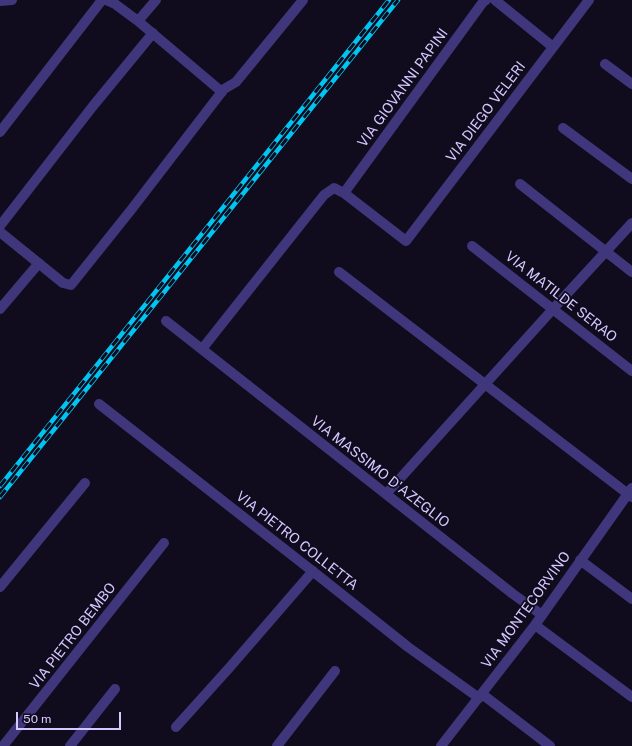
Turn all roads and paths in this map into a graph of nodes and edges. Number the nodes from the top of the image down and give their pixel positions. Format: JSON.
{"nodes":[{"id":1,"x":0,"y":0,"type":"edge"},
{"id":2,"x":12,"y":0,"type":"edge"},
{"id":3,"x":102,"y":0,"type":"edge"},
{"id":4,"x":106,"y":0,"type":"edge"},
{"id":5,"x":156,"y":0,"type":"edge"},
{"id":6,"x":303,"y":0,"type":"edge"},
{"id":7,"x":486,"y":0,"type":"edge"},
{"id":8,"x":495,"y":0,"type":"edge"},
{"id":9,"x":589,"y":0,"type":"edge"},
{"id":10,"x":138,"y":21,"type":"junction"},
{"id":11,"x":153,"y":33,"type":"junction"},
{"id":12,"x":553,"y":47,"type":"junction"},
{"id":13,"x":605,"y":64,"type":"dead end"},
{"id":14,"x":632,"y":84,"type":"edge"},
{"id":15,"x":222,"y":92,"type":"junction"},
{"id":16,"x":564,"y":128,"type":"dead end"},
{"id":17,"x":0,"y":132,"type":"edge"},
{"id":18,"x":632,"y":179,"type":"edge"},
{"id":19,"x":520,"y":184,"type":"dead end"},
{"id":20,"x":344,"y":193,"type":"junction"},
{"id":21,"x":632,"y":223,"type":"edge"},
{"id":22,"x":0,"y":226,"type":"edge"},
{"id":23,"x":0,"y":232,"type":"edge"},
{"id":24,"x":472,"y":246,"type":"dead end"},
{"id":25,"x":606,"y":252,"type":"junction"},
{"id":26,"x":39,"y":263,"type":"junction"},
{"id":27,"x":339,"y":272,"type":"dead end"},
{"id":28,"x":632,"y":272,"type":"edge"},
{"id":29,"x":0,"y":309,"type":"edge"},
{"id":30,"x":553,"y":309,"type":"junction"},
{"id":31,"x":166,"y":321,"type":"dead end"},
{"id":32,"x":202,"y":349,"type":"junction"},
{"id":33,"x":632,"y":370,"type":"edge"},
{"id":34,"x":486,"y":384,"type":"junction"},
{"id":35,"x":100,"y":404,"type":"dead end"},
{"id":36,"x":85,"y":484,"type":"dead end"},
{"id":37,"x":631,"y":493,"type":"edge"},
{"id":38,"x":386,"y":494,"type":"junction"},
{"id":39,"x":164,"y":542,"type":"dead end"},
{"id":40,"x":580,"y":560,"type":"junction"},
{"id":41,"x":313,"y":571,"type":"junction"},
{"id":42,"x":0,"y":587,"type":"edge"},
{"id":43,"x":632,"y":599,"type":"edge"},
{"id":44,"x":542,"y":615,"type":"junction"},
{"id":45,"x":535,"y":625,"type":"junction"},
{"id":46,"x":335,"y":672,"type":"dead end"},
{"id":47,"x":115,"y":689,"type":"dead end"},
{"id":48,"x":480,"y":696,"type":"junction"},
{"id":49,"x":632,"y":697,"type":"edge"},
{"id":50,"x":176,"y":726,"type":"dead end"},
{"id":51,"x":3,"y":746,"type":"edge"},
{"id":52,"x":70,"y":746,"type":"edge"},
{"id":53,"x":277,"y":746,"type":"edge"},
{"id":54,"x":441,"y":746,"type":"edge"},
{"id":55,"x":550,"y":746,"type":"edge"}],
"edges":[{"from":1,"to":2,"type":"street"},
{"from":3,"to":17,"type":"street"},
{"from":4,"to":10,"type":"street"},
{"from":5,"to":10,"type":"street"},
{"from":6,"to":15,"type":"street"},
{"from":7,"to":20,"type":"street","name":"VIA GIOVANNI PAPINI"},
{"from":8,"to":12,"type":"street"},
{"from":9,"to":12,"type":"street","name":"VIA DIEGO VELERI"},
{"from":10,"to":11,"type":"street"},
{"from":11,"to":15,"type":"street"},
{"from":11,"to":22,"type":"street"},
{"from":12,"to":20,"type":"street","name":"VIA DIEGO VELERI"},
{"from":13,"to":14,"type":"street"},
{"from":15,"to":26,"type":"street"},
{"from":16,"to":18,"type":"street"},
{"from":19,"to":25,"type":"street"},
{"from":20,"to":32,"type":"street"},
{"from":21,"to":25,"type":"street"},
{"from":23,"to":26,"type":"street"},
{"from":24,"to":30,"type":"street","name":"VIA MATILDE SERAO"},
{"from":25,"to":28,"type":"street"},
{"from":25,"to":30,"type":"street"},
{"from":26,"to":29,"type":"street"},
{"from":27,"to":34,"type":"street"},
{"from":30,"to":33,"type":"street","name":"VIA MATILDE SERAO"},
{"from":30,"to":34,"type":"street"},
{"from":31,"to":32,"type":"street","name":"VIA MASSIMO D'AZEGLIO"},
{"from":32,"to":38,"type":"street","name":"VIA MASSIMO D'AZEGLIO"},
{"from":34,"to":37,"type":"street"},
{"from":34,"to":38,"type":"street"},
{"from":35,"to":41,"type":"street","name":"VIA PIETRO COLLETTA"},
{"from":36,"to":42,"type":"street"},
{"from":37,"to":40,"type":"street","name":"VIA MONTECORVINO"},
{"from":38,"to":44,"type":"street","name":"VIA MASSIMO D'AZEGLIO"},
{"from":39,"to":51,"type":"street","name":"VIA PIETRO BEMBO"},
{"from":40,"to":43,"type":"street"},
{"from":40,"to":44,"type":"street","name":"VIA MONTECORVINO"},
{"from":41,"to":48,"type":"street","name":"VIA PIETRO COLLETTA"},
{"from":41,"to":50,"type":"street"},
{"from":44,"to":45,"type":"street","name":"VIA MONTECORVINO"},
{"from":45,"to":48,"type":"street","name":"VIA MONTECORVINO"},
{"from":45,"to":49,"type":"street"},
{"from":46,"to":53,"type":"street"},
{"from":47,"to":52,"type":"street"},
{"from":48,"to":54,"type":"street","name":"VIA MONTECORVINO"},
{"from":48,"to":55,"type":"street","name":"VIA PIETRO COLLETTA"}]}
